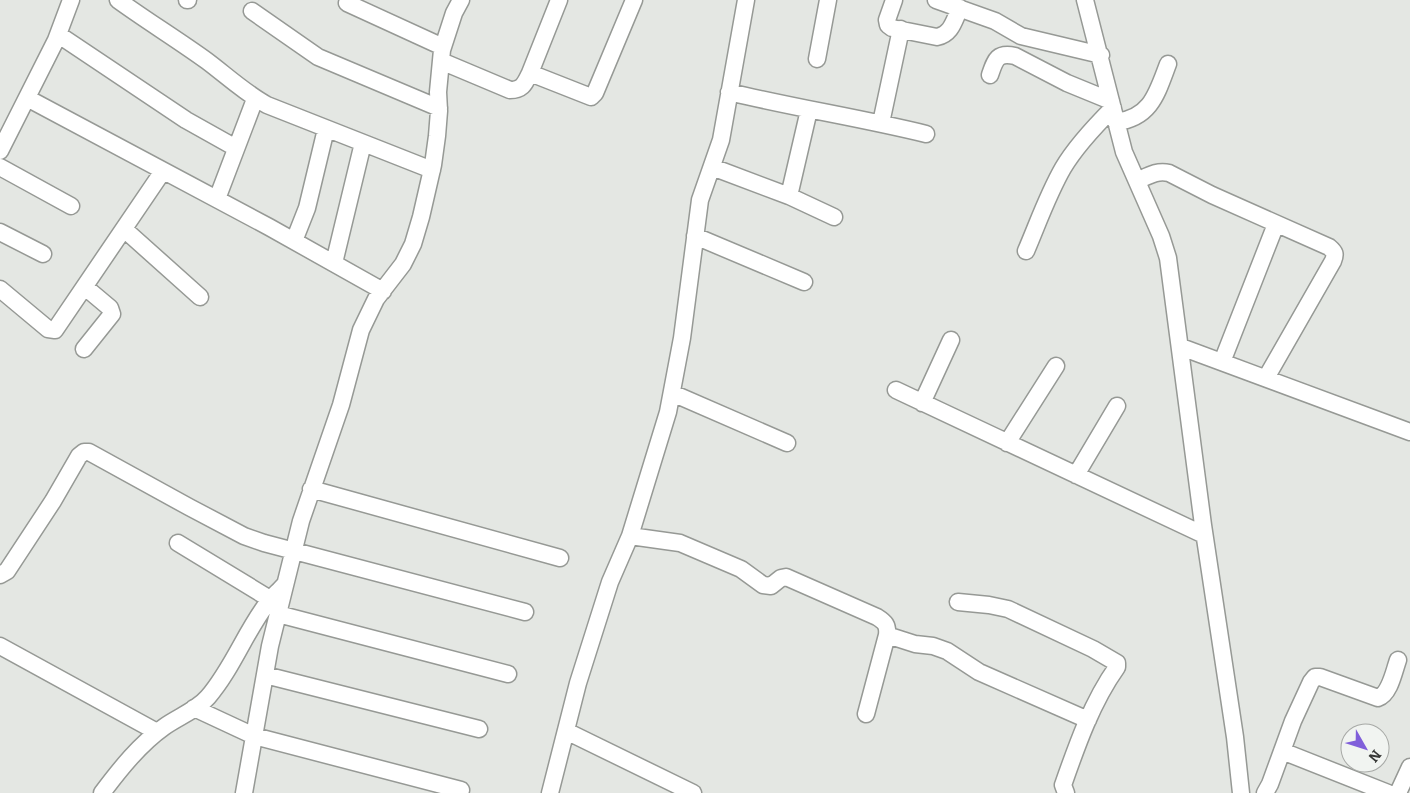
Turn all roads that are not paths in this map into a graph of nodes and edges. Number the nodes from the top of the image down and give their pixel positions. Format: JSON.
{"nodes":[{"id":1,"x":71,"y":0,"type":"edge"},
{"id":2,"x":118,"y":0,"type":"edge"},
{"id":3,"x":461,"y":0,"type":"edge"},
{"id":4,"x":559,"y":0,"type":"edge"},
{"id":5,"x":634,"y":0,"type":"edge"},
{"id":6,"x":746,"y":0,"type":"edge"},
{"id":7,"x":828,"y":0,"type":"edge"},
{"id":8,"x":894,"y":0,"type":"edge"},
{"id":9,"x":936,"y":0,"type":"edge"},
{"id":10,"x":1086,"y":0,"type":"edge"},
{"id":11,"x":346,"y":3,"type":"dead end"},
{"id":12,"x":960,"y":8,"type":"junction"},
{"id":13,"x":252,"y":11,"type":"dead end"},
{"id":14,"x":901,"y":29,"type":"junction"},
{"id":15,"x":59,"y":35,"type":"junction"},
{"id":16,"x":442,"y":54,"type":"junction"},
{"id":17,"x":1101,"y":55,"type":"junction"},
{"id":18,"x":817,"y":59,"type":"dead end"},
{"id":19,"x":1168,"y":64,"type":"dead end"},
{"id":20,"x":530,"y":73,"type":"junction"},
{"id":21,"x":990,"y":75,"type":"dead end"},
{"id":22,"x":729,"y":92,"type":"junction"},
{"id":23,"x":27,"y":98,"type":"junction"},
{"id":24,"x":255,"y":99,"type":"junction"},
{"id":25,"x":439,"y":108,"type":"junction"},
{"id":26,"x":809,"y":110,"type":"junction"},
{"id":27,"x":1113,"y":110,"type":"junction"},
{"id":28,"x":881,"y":123,"type":"junction"},
{"id":29,"x":326,"y":128,"type":"junction"},
{"id":30,"x":926,"y":134,"type":"dead end"},
{"id":31,"x":364,"y":143,"type":"junction"},
{"id":32,"x":236,"y":148,"type":"junction"},
{"id":33,"x":0,"y":152,"type":"edge"},
{"id":34,"x":0,"y":167,"type":"edge"},
{"id":35,"x":712,"y":167,"type":"junction"},
{"id":36,"x":432,"y":170,"type":"junction"},
{"id":37,"x":163,"y":171,"type":"junction"},
{"id":38,"x":1137,"y":181,"type":"junction"},
{"id":39,"x":789,"y":196,"type":"junction"},
{"id":40,"x":217,"y":199,"type":"junction"},
{"id":41,"x":71,"y":206,"type":"dead end"},
{"id":42,"x":834,"y":217,"type":"dead end"},
{"id":43,"x":1276,"y":224,"type":"junction"},
{"id":44,"x":124,"y":229,"type":"junction"},
{"id":45,"x":0,"y":232,"type":"edge"},
{"id":46,"x":695,"y":236,"type":"junction"},
{"id":47,"x":294,"y":241,"type":"junction"},
{"id":48,"x":1026,"y":251,"type":"dead end"},
{"id":49,"x":43,"y":254,"type":"dead end"},
{"id":50,"x":334,"y":263,"type":"junction"},
{"id":51,"x":804,"y":282,"type":"dead end"},
{"id":52,"x":85,"y":287,"type":"junction"},
{"id":53,"x":0,"y":289,"type":"edge"},
{"id":54,"x":383,"y":291,"type":"junction"},
{"id":55,"x":200,"y":298,"type":"dead end"},
{"id":56,"x":951,"y":340,"type":"dead end"},
{"id":57,"x":1181,"y":347,"type":"junction"},
{"id":58,"x":84,"y":349,"type":"dead end"},
{"id":59,"x":1222,"y":362,"type":"junction"},
{"id":60,"x":1056,"y":366,"type":"dead end"},
{"id":61,"x":1266,"y":378,"type":"junction"},
{"id":62,"x":896,"y":390,"type":"dead end"},
{"id":63,"x":672,"y":393,"type":"junction"},
{"id":64,"x":922,"y":403,"type":"junction"},
{"id":65,"x":1117,"y":406,"type":"dead end"},
{"id":66,"x":1410,"y":432,"type":"edge"},
{"id":67,"x":787,"y":443,"type":"dead end"},
{"id":68,"x":1007,"y":443,"type":"junction"},
{"id":69,"x":1076,"y":475,"type":"junction"},
{"id":70,"x":311,"y":489,"type":"junction"},
{"id":71,"x":1204,"y":535,"type":"junction"},
{"id":72,"x":630,"y":536,"type":"junction"},
{"id":73,"x":178,"y":543,"type":"dead end"},
{"id":74,"x":293,"y":551,"type":"junction"},
{"id":75,"x":560,"y":558,"type":"dead end"},
{"id":76,"x":0,"y":575,"type":"edge"},
{"id":77,"x":285,"y":584,"type":"junction"},
{"id":78,"x":270,"y":599,"type":"junction"},
{"id":79,"x":958,"y":602,"type":"dead end"},
{"id":80,"x":525,"y":612,"type":"dead end"},
{"id":81,"x":278,"y":614,"type":"junction"},
{"id":82,"x":887,"y":635,"type":"junction"},
{"id":83,"x":0,"y":646,"type":"edge"},
{"id":84,"x":1398,"y":660,"type":"dead end"},
{"id":85,"x":508,"y":674,"type":"dead end"},
{"id":86,"x":265,"y":675,"type":"junction"},
{"id":87,"x":194,"y":708,"type":"junction"},
{"id":88,"x":866,"y":714,"type":"dead end"},
{"id":89,"x":1088,"y":720,"type":"junction"},
{"id":90,"x":479,"y":729,"type":"dead end"},
{"id":91,"x":566,"y":731,"type":"junction"},
{"id":92,"x":157,"y":732,"type":"junction"},
{"id":93,"x":254,"y":736,"type":"junction"},
{"id":94,"x":1282,"y":751,"type":"junction"},
{"id":95,"x":1410,"y":767,"type":"edge"},
{"id":96,"x":461,"y":790,"type":"dead end"},
{"id":97,"x":102,"y":793,"type":"edge"},
{"id":98,"x":244,"y":793,"type":"edge"},
{"id":99,"x":550,"y":793,"type":"edge"},
{"id":100,"x":694,"y":793,"type":"edge"},
{"id":101,"x":1066,"y":793,"type":"edge"},
{"id":102,"x":1241,"y":793,"type":"edge"},
{"id":103,"x":1265,"y":793,"type":"edge"},
{"id":104,"x":1388,"y":793,"type":"edge"},
{"id":105,"x":1398,"y":793,"type":"edge"}],
"edges":[{"from":1,"to":15,"type":"street"},
{"from":2,"to":24,"type":"street"},
{"from":3,"to":16,"type":"street"},
{"from":4,"to":20,"type":"street"},
{"from":5,"to":20,"type":"street"},
{"from":6,"to":22,"type":"street"},
{"from":7,"to":18,"type":"street"},
{"from":8,"to":14,"type":"street"},
{"from":9,"to":12,"type":"street"},
{"from":10,"to":17,"type":"street"},
{"from":11,"to":16,"type":"street"},
{"from":12,"to":14,"type":"street"},
{"from":12,"to":17,"type":"street"},
{"from":13,"to":25,"type":"street"},
{"from":14,"to":28,"type":"street"},
{"from":15,"to":23,"type":"street"},
{"from":15,"to":32,"type":"street"},
{"from":16,"to":20,"type":"street"},
{"from":16,"to":25,"type":"street"},
{"from":17,"to":27,"type":"street"},
{"from":19,"to":27,"type":"street"},
{"from":21,"to":27,"type":"street"},
{"from":22,"to":26,"type":"street"},
{"from":22,"to":35,"type":"street"},
{"from":23,"to":33,"type":"street"},
{"from":23,"to":37,"type":"street"},
{"from":24,"to":29,"type":"street"},
{"from":24,"to":32,"type":"street"},
{"from":25,"to":36,"type":"street"},
{"from":26,"to":28,"type":"street"},
{"from":26,"to":39,"type":"street"},
{"from":27,"to":38,"type":"street"},
{"from":27,"to":48,"type":"street"},
{"from":28,"to":30,"type":"street"},
{"from":29,"to":31,"type":"street"},
{"from":29,"to":47,"type":"street"},
{"from":31,"to":36,"type":"street"},
{"from":31,"to":50,"type":"street"},
{"from":32,"to":40,"type":"street"},
{"from":34,"to":41,"type":"street"},
{"from":35,"to":39,"type":"street"},
{"from":35,"to":46,"type":"street"},
{"from":36,"to":54,"type":"street"},
{"from":37,"to":40,"type":"street"},
{"from":37,"to":44,"type":"street"},
{"from":38,"to":43,"type":"street"},
{"from":38,"to":57,"type":"street"},
{"from":39,"to":42,"type":"street"},
{"from":40,"to":47,"type":"street"},
{"from":43,"to":59,"type":"street"},
{"from":43,"to":61,"type":"street"},
{"from":44,"to":52,"type":"street"},
{"from":44,"to":55,"type":"street"},
{"from":45,"to":49,"type":"street"},
{"from":46,"to":51,"type":"street"},
{"from":46,"to":63,"type":"street"},
{"from":47,"to":50,"type":"street"},
{"from":50,"to":54,"type":"street"},
{"from":52,"to":53,"type":"street"},
{"from":52,"to":58,"type":"street"},
{"from":54,"to":70,"type":"street"},
{"from":56,"to":64,"type":"street"},
{"from":57,"to":59,"type":"street"},
{"from":57,"to":71,"type":"street"},
{"from":59,"to":61,"type":"street"},
{"from":60,"to":68,"type":"street"},
{"from":61,"to":66,"type":"street"},
{"from":62,"to":64,"type":"street"},
{"from":63,"to":67,"type":"street"},
{"from":63,"to":72,"type":"street"},
{"from":64,"to":68,"type":"street"},
{"from":65,"to":69,"type":"street"},
{"from":68,"to":69,"type":"street"},
{"from":69,"to":71,"type":"street"},
{"from":70,"to":74,"type":"street"},
{"from":70,"to":75,"type":"street"},
{"from":71,"to":102,"type":"street"},
{"from":72,"to":82,"type":"street"},
{"from":72,"to":91,"type":"street"},
{"from":73,"to":78,"type":"street"},
{"from":74,"to":76,"type":"street"},
{"from":74,"to":77,"type":"street"},
{"from":74,"to":80,"type":"street"},
{"from":77,"to":78,"type":"street"},
{"from":77,"to":81,"type":"street"},
{"from":78,"to":87,"type":"street"},
{"from":79,"to":89,"type":"street"},
{"from":81,"to":85,"type":"street"},
{"from":81,"to":86,"type":"street"},
{"from":82,"to":88,"type":"street"},
{"from":82,"to":89,"type":"street"},
{"from":83,"to":92,"type":"street"},
{"from":84,"to":94,"type":"street"},
{"from":86,"to":90,"type":"street"},
{"from":86,"to":93,"type":"street"},
{"from":87,"to":92,"type":"street"},
{"from":87,"to":93,"type":"street"},
{"from":89,"to":101,"type":"street"},
{"from":91,"to":99,"type":"street"},
{"from":91,"to":100,"type":"street"},
{"from":92,"to":97,"type":"street"},
{"from":93,"to":96,"type":"street"},
{"from":93,"to":98,"type":"street"},
{"from":94,"to":103,"type":"street"},
{"from":94,"to":104,"type":"street"},
{"from":95,"to":105,"type":"street"}]}
